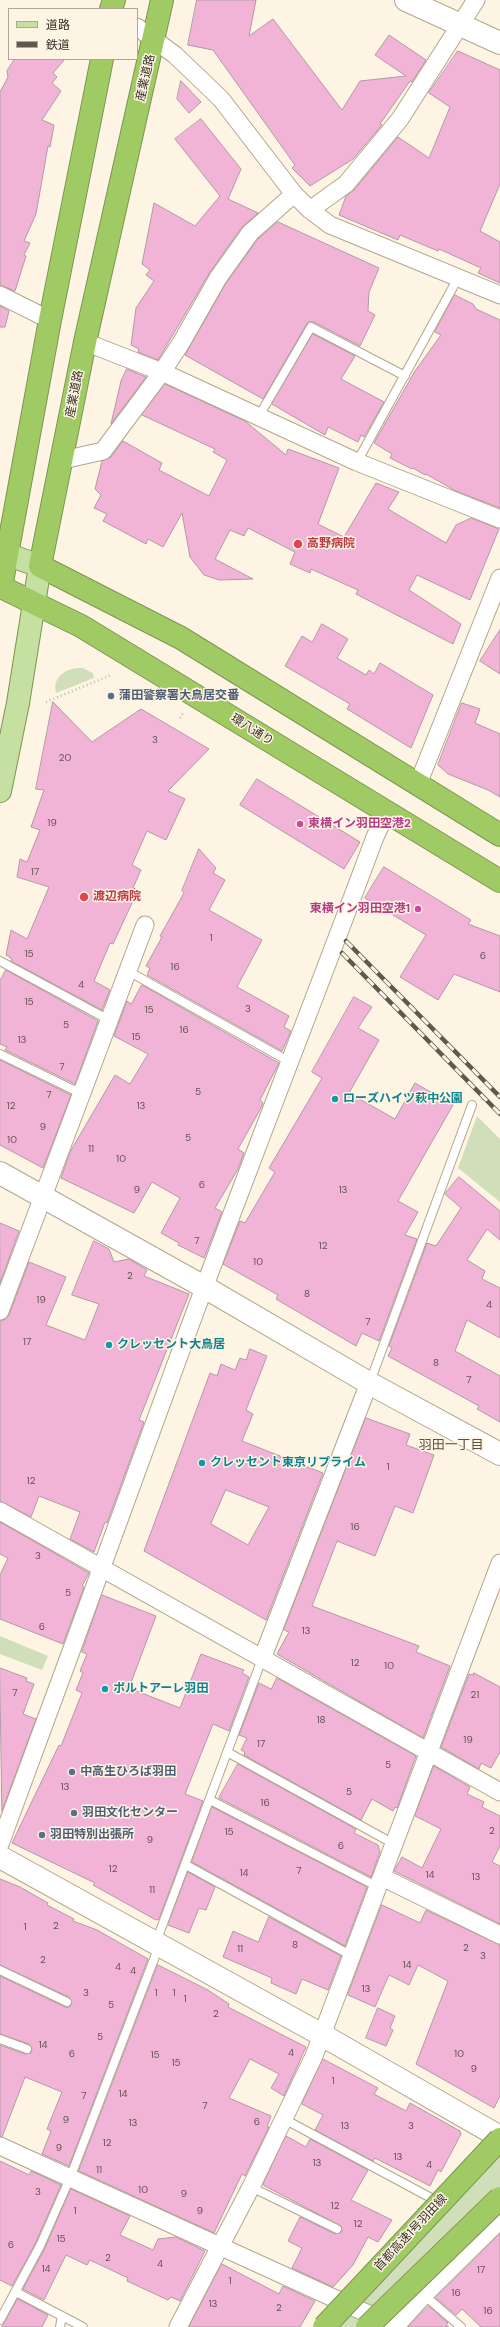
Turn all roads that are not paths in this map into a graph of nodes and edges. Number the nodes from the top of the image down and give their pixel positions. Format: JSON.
{"nodes":[{"id":1,"x":162,"y":0,"type":"edge"},
{"id":2,"x":406,"y":0,"type":"edge"},
{"id":3,"x":476,"y":0,"type":"edge"},
{"id":4,"x":461,"y":24,"type":"junction"},
{"id":5,"x":138,"y":28,"type":"edge"},
{"id":6,"x":154,"y":41,"type":"junction"},
{"id":7,"x":500,"y":43,"type":"edge"},
{"id":8,"x":102,"y":60,"type":"edge"},
{"id":9,"x":294,"y":194,"type":"junction"},
{"id":10,"x":310,"y":210,"type":"junction"},
{"id":11,"x":458,"y":278,"type":"junction"},
{"id":12,"x":0,"y":295,"type":"edge"},
{"id":13,"x":500,"y":295,"type":"edge"},
{"id":14,"x":50,"y":320,"type":"junction"},
{"id":15,"x":85,"y":342,"type":"junction"},
{"id":16,"x":162,"y":372,"type":"junction"},
{"id":17,"x":405,"y":376,"type":"junction"},
{"id":18,"x":259,"y":416,"type":"junction"},
{"id":19,"x":63,"y":460,"type":"junction"},
{"id":20,"x":357,"y":462,"type":"junction"},
{"id":21,"x":500,"y":519,"type":"edge"},
{"id":22,"x":3,"y":553,"type":"edge"},
{"id":23,"x":40,"y":566,"type":"junction"},
{"id":24,"x":500,"y":578,"type":"edge"},
{"id":25,"x":0,"y":589,"type":"edge"},
{"id":26,"x":35,"y":602,"type":"junction"},
{"id":27,"x":418,"y":784,"type":"junction"},
{"id":28,"x":0,"y":791,"type":"edge"},
{"id":29,"x":387,"y":811,"type":"junction"},
{"id":30,"x":500,"y":835,"type":"edge"},
{"id":31,"x":500,"y":881,"type":"edge"},
{"id":32,"x":145,"y":925,"type":"dead end"},
{"id":33,"x":0,"y":961,"type":"edge"},
{"id":34,"x":128,"y":971,"type":"junction"},
{"id":35,"x":109,"y":1020,"type":"junction"},
{"id":36,"x":0,"y":1054,"type":"edge"},
{"id":37,"x":290,"y":1062,"type":"junction"},
{"id":38,"x":82,"y":1094,"type":"junction"},
{"id":39,"x":472,"y":1105,"type":"dead end"},
{"id":40,"x":0,"y":1173,"type":"edge"},
{"id":41,"x":43,"y":1198,"type":"junction"},
{"id":42,"x":206,"y":1288,"type":"junction"},
{"id":43,"x":0,"y":1311,"type":"edge"},
{"id":44,"x":369,"y":1383,"type":"junction"},
{"id":45,"x":500,"y":1454,"type":"edge"},
{"id":46,"x":0,"y":1511,"type":"edge"},
{"id":47,"x":500,"y":1563,"type":"edge"},
{"id":48,"x":102,"y":1570,"type":"junction"},
{"id":49,"x":262,"y":1659,"type":"junction"},
{"id":50,"x":227,"y":1752,"type":"junction"},
{"id":51,"x":429,"y":1752,"type":"junction"},
{"id":52,"x":500,"y":1792,"type":"edge"},
{"id":53,"x":210,"y":1800,"type":"junction"},
{"id":54,"x":0,"y":1844,"type":"edge"},
{"id":55,"x":394,"y":1844,"type":"junction"},
{"id":56,"x":0,"y":1858,"type":"edge"},
{"id":57,"x":186,"y":1865,"type":"junction"},
{"id":58,"x":380,"y":1882,"type":"junction"},
{"id":59,"x":500,"y":1935,"type":"edge"},
{"id":60,"x":157,"y":1945,"type":"junction"},
{"id":61,"x":352,"y":1956,"type":"junction"},
{"id":62,"x":0,"y":1970,"type":"edge"},
{"id":63,"x":67,"y":2002,"type":"dead end"},
{"id":64,"x":322,"y":2035,"type":"junction"},
{"id":65,"x":0,"y":2039,"type":"edge"},
{"id":66,"x":27,"y":2049,"type":"dead end"},
{"id":67,"x":284,"y":2119,"type":"junction"},
{"id":68,"x":498,"y":2134,"type":"edge"},
{"id":69,"x":0,"y":2146,"type":"edge"},
{"id":70,"x":70,"y":2178,"type":"junction"},
{"id":71,"x":251,"y":2187,"type":"junction"},
{"id":72,"x":500,"y":2198,"type":"edge"},
{"id":73,"x":432,"y":2199,"type":"junction"},
{"id":74,"x":498,"y":2225,"type":"edge"},
{"id":75,"x":337,"y":2229,"type":"dead end"},
{"id":76,"x":220,"y":2246,"type":"junction"},
{"id":77,"x":16,"y":2292,"type":"junction"},
{"id":78,"x":424,"y":2295,"type":"junction"},
{"id":79,"x":339,"y":2300,"type":"junction"},
{"id":80,"x":62,"y":2316,"type":"junction"},
{"id":81,"x":0,"y":2320,"type":"edge"},
{"id":82,"x":60,"y":2327,"type":"edge"},
{"id":83,"x":83,"y":2327,"type":"edge"},
{"id":84,"x":178,"y":2327,"type":"edge"},
{"id":85,"x":316,"y":2327,"type":"edge"},
{"id":86,"x":324,"y":2327,"type":"edge"},
{"id":87,"x":367,"y":2327,"type":"edge"},
{"id":88,"x":396,"y":2327,"type":"edge"},
{"id":89,"x":461,"y":2327,"type":"edge"}],
"edges":[{"from":1,"to":6,"type":"highway","name":"産業道路"},
{"from":2,"to":4,"type":"street"},
{"from":3,"to":4,"type":"street"},
{"from":4,"to":7,"type":"street"},
{"from":4,"to":10,"type":"street"},
{"from":5,"to":6,"type":"street"},
{"from":6,"to":9,"type":"street"},
{"from":6,"to":15,"type":"highway","name":"産業道路"},
{"from":8,"to":14,"type":"highway"},
{"from":9,"to":10,"type":"street"},
{"from":9,"to":16,"type":"street"},
{"from":10,"to":11,"type":"street"},
{"from":11,"to":13,"type":"street"},
{"from":11,"to":17,"type":"lane"},
{"from":12,"to":14,"type":"street"},
{"from":14,"to":22,"type":"highway"},
{"from":15,"to":16,"type":"street"},
{"from":15,"to":19,"type":"highway","name":"産業道路"},
{"from":16,"to":18,"type":"street"},
{"from":16,"to":19,"type":"street"},
{"from":17,"to":18,"type":"lane"},
{"from":17,"to":20,"type":"lane"},
{"from":18,"to":20,"type":"street"},
{"from":19,"to":23,"type":"highway","name":"産業道路"},
{"from":20,"to":21,"type":"street"},
{"from":22,"to":23,"type":"main road"},
{"from":22,"to":25,"type":"highway"},
{"from":23,"to":26,"type":"main road","name":"産業道路"},
{"from":23,"to":27,"type":"highway"},
{"from":24,"to":27,"type":"street"},
{"from":25,"to":26,"type":"highway","name":"環八通り"},
{"from":26,"to":28,"type":"main road","name":"産業道路"},
{"from":26,"to":29,"type":"highway","name":"環八通り"},
{"from":27,"to":30,"type":"highway"},
{"from":29,"to":31,"type":"highway","name":"環八通り"},
{"from":29,"to":37,"type":"street"},
{"from":32,"to":34,"type":"street"},
{"from":33,"to":35,"type":"lane"},
{"from":34,"to":35,"type":"street"},
{"from":34,"to":37,"type":"lane"},
{"from":35,"to":38,"type":"street"},
{"from":36,"to":38,"type":"lane"},
{"from":37,"to":42,"type":"street"},
{"from":38,"to":41,"type":"street"},
{"from":39,"to":44,"type":"lane"},
{"from":40,"to":41,"type":"street"},
{"from":41,"to":42,"type":"street"},
{"from":41,"to":43,"type":"street"},
{"from":42,"to":44,"type":"street"},
{"from":42,"to":48,"type":"street"},
{"from":44,"to":45,"type":"street"},
{"from":44,"to":49,"type":"street"},
{"from":46,"to":48,"type":"street"},
{"from":47,"to":51,"type":"street"},
{"from":48,"to":49,"type":"street"},
{"from":48,"to":54,"type":"street"},
{"from":49,"to":50,"type":"lane"},
{"from":49,"to":51,"type":"street"},
{"from":50,"to":53,"type":"lane"},
{"from":50,"to":55,"type":"lane"},
{"from":51,"to":52,"type":"street"},
{"from":51,"to":55,"type":"street"},
{"from":53,"to":57,"type":"lane"},
{"from":53,"to":58,"type":"lane"},
{"from":55,"to":58,"type":"street"},
{"from":56,"to":60,"type":"street"},
{"from":57,"to":60,"type":"lane"},
{"from":57,"to":61,"type":"lane"},
{"from":58,"to":59,"type":"street"},
{"from":58,"to":61,"type":"street"},
{"from":60,"to":64,"type":"street"},
{"from":60,"to":70,"type":"lane"},
{"from":61,"to":64,"type":"street"},
{"from":62,"to":63,"type":"lane"},
{"from":64,"to":67,"type":"street"},
{"from":64,"to":68,"type":"street"},
{"from":65,"to":66,"type":"lane"},
{"from":67,"to":71,"type":"street"},
{"from":67,"to":73,"type":"lane"},
{"from":68,"to":73,"type":"street"},
{"from":68,"to":86,"type":"highway","name":"首都高速1号羽田線","bridge":true},
{"from":69,"to":70,"type":"street"},
{"from":70,"to":76,"type":"street"},
{"from":70,"to":77,"type":"lane"},
{"from":71,"to":75,"type":"lane"},
{"from":71,"to":76,"type":"street"},
{"from":72,"to":87,"type":"highway","bridge":true},
{"from":73,"to":79,"type":"street"},
{"from":74,"to":78,"type":"street"},
{"from":76,"to":79,"type":"street"},
{"from":76,"to":84,"type":"street"},
{"from":77,"to":80,"type":"lane"},
{"from":77,"to":81,"type":"lane"},
{"from":78,"to":88,"type":"street"},
{"from":78,"to":89,"type":"lane"},
{"from":79,"to":85,"type":"street"},
{"from":79,"to":88,"type":"street"},
{"from":80,"to":82,"type":"lane"},
{"from":80,"to":83,"type":"lane"}]}
